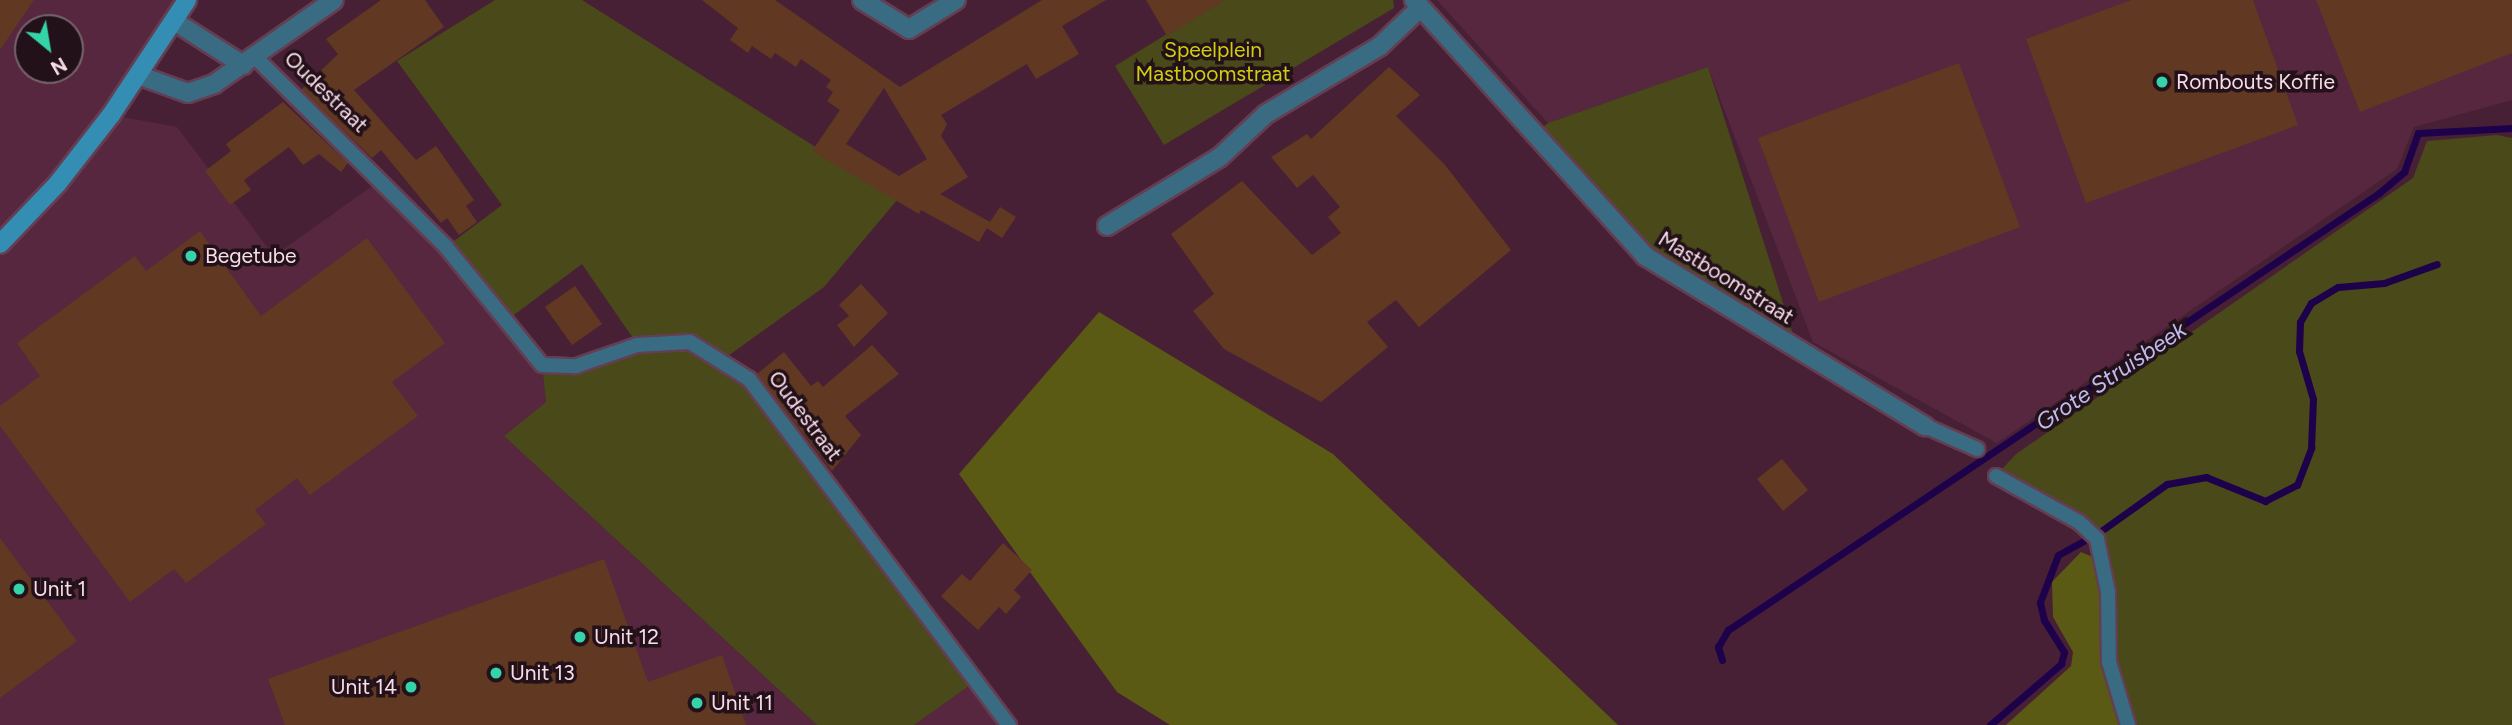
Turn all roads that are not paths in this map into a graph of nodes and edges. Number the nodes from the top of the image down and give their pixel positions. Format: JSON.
{"nodes":[{"id":1,"x":187,"y":0,"type":"edge"},
{"id":2,"x":334,"y":0,"type":"edge"},
{"id":3,"x":862,"y":0,"type":"edge"},
{"id":4,"x":956,"y":0,"type":"edge"},
{"id":5,"x":1417,"y":4,"type":"edge"},
{"id":6,"x":174,"y":21,"type":"junction"},
{"id":7,"x":249,"y":61,"type":"junction"},
{"id":8,"x":138,"y":75,"type":"junction"},
{"id":9,"x":1107,"y":226,"type":"dead end"},
{"id":10,"x":0,"y":244,"type":"edge"},
{"id":11,"x":1925,"y":426,"type":"joint"},
{"id":12,"x":1978,"y":449,"type":"dead end"},
{"id":13,"x":1996,"y":476,"type":"dead end"},
{"id":14,"x":1009,"y":725,"type":"edge"},
{"id":15,"x":2128,"y":725,"type":"edge"}],
"edges":[{"from":1,"to":6,"type":"street"},
{"from":2,"to":7,"type":"street","name":"Oudestraat"},
{"from":3,"to":4,"type":"street"},
{"from":5,"to":9,"type":"street","name":"Mastboomstraat"},
{"from":5,"to":11,"type":"street","name":"Mastboomstraat"},
{"from":6,"to":7,"type":"street","name":"Oudestraat"},
{"from":6,"to":8,"type":"street"},
{"from":7,"to":8,"type":"street","name":"Oudestraat"},
{"from":7,"to":14,"type":"lane","name":"Oudestraat"},
{"from":8,"to":10,"type":"street"},
{"from":11,"to":12,"type":"lane"},
{"from":13,"to":15,"type":"lane"}]}
